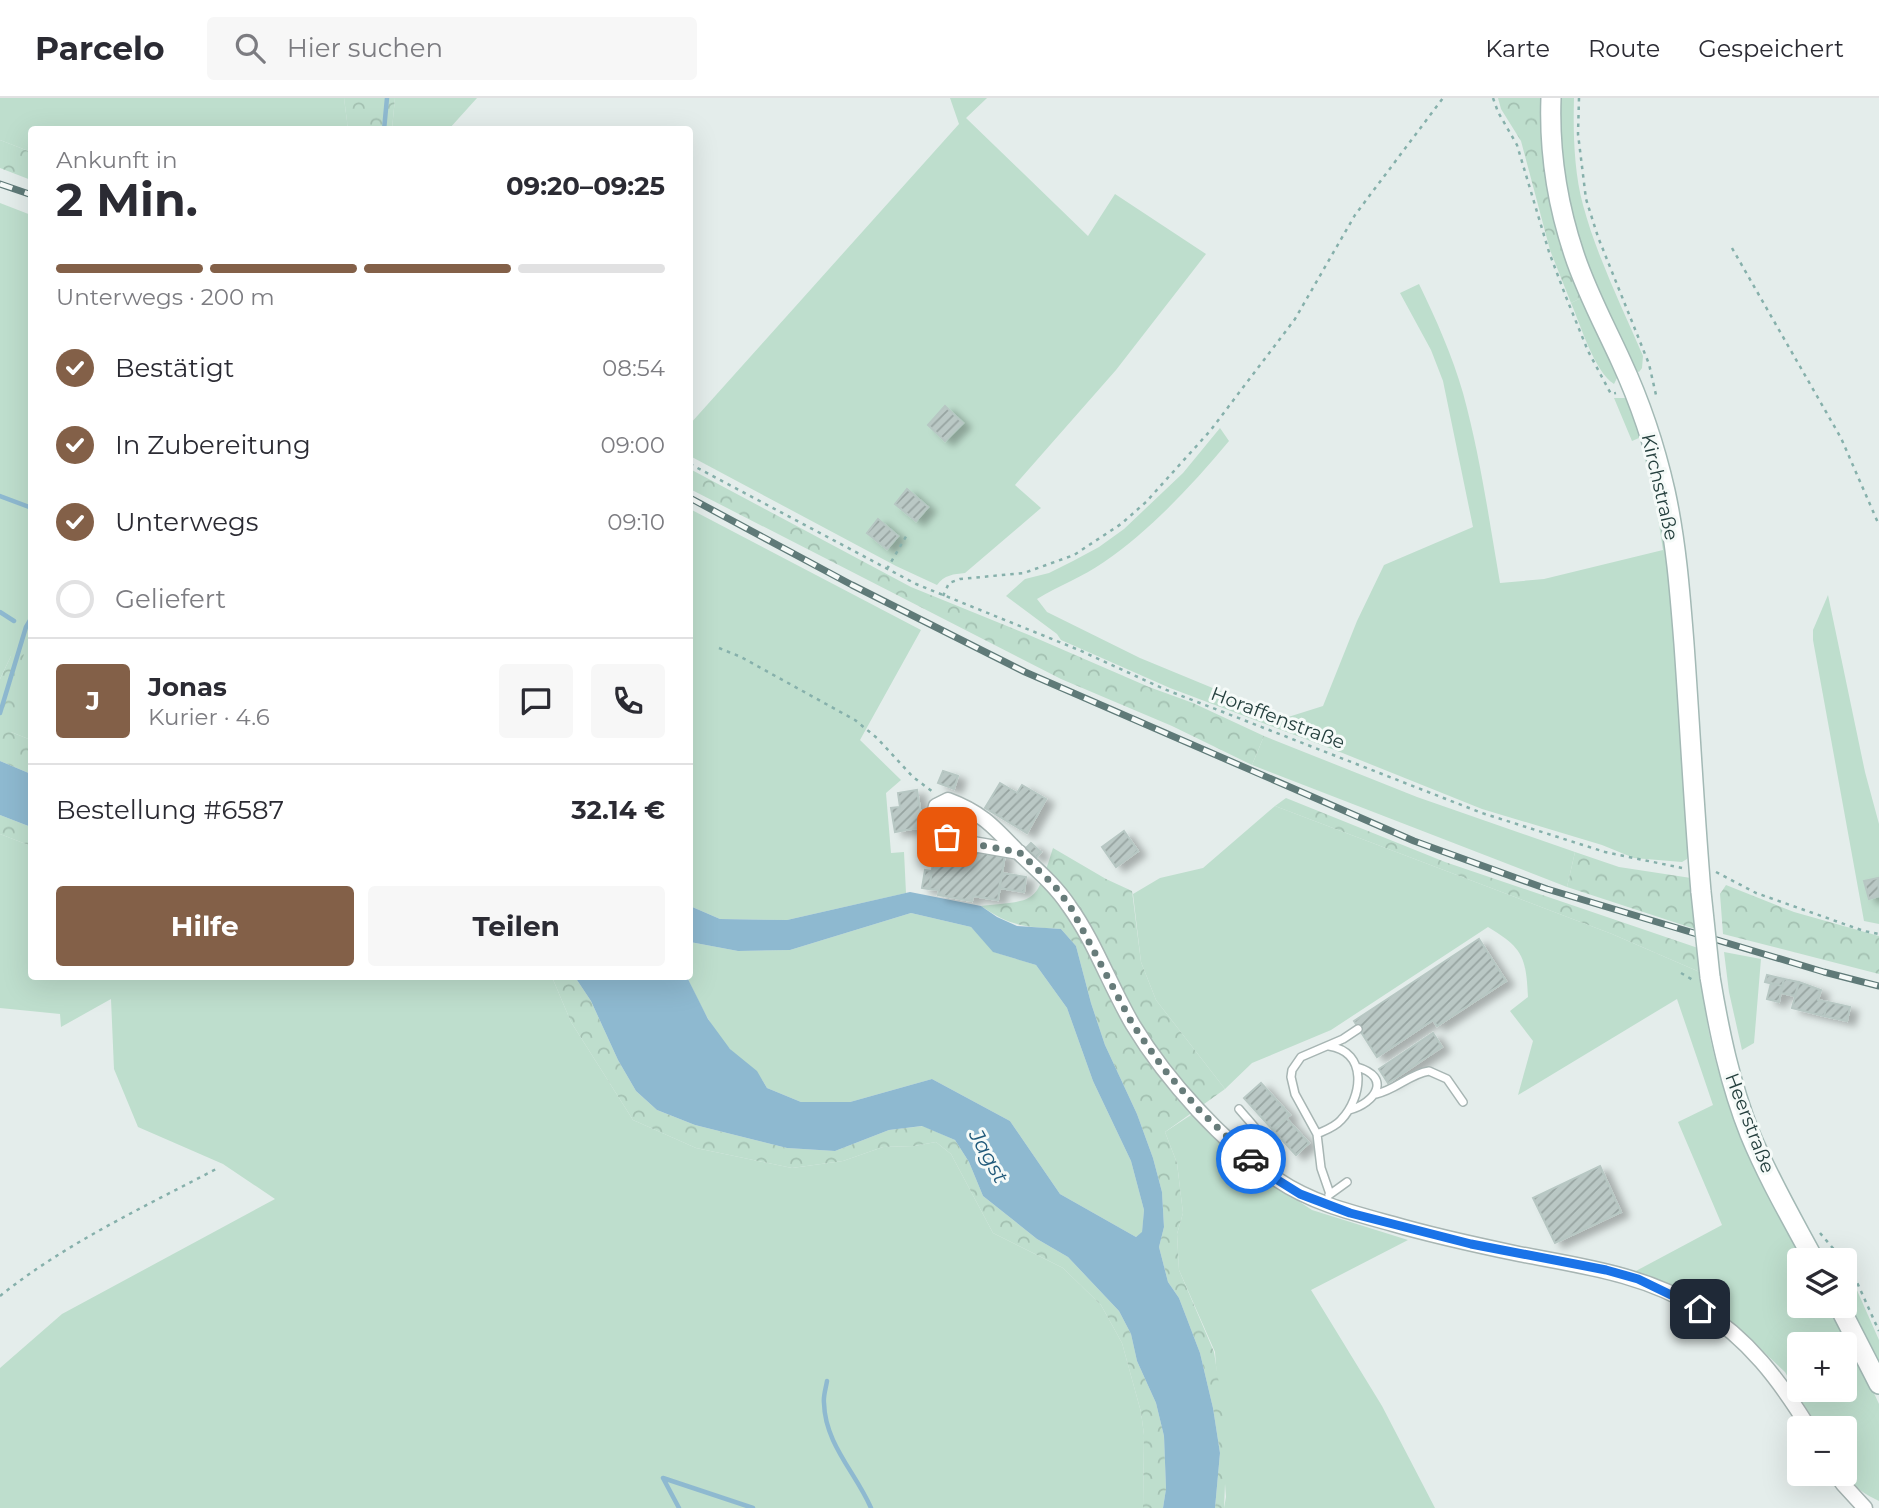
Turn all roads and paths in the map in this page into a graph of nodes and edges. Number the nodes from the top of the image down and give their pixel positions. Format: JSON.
{"nodes":[{"id":1,"x":1443,"y":98,"type":"edge"},
{"id":2,"x":1551,"y":98,"type":"edge"},
{"id":3,"x":1732,"y":248,"type":"dead end"},
{"id":4,"x":693,"y":466,"type":"edge"},
{"id":5,"x":1879,"y":525,"type":"edge"},
{"id":6,"x":908,"y":533,"type":"dead end"},
{"id":7,"x":887,"y":569,"type":"junction"},
{"id":8,"x":943,"y":597,"type":"junction"},
{"id":9,"x":719,"y":648,"type":"dead end"},
{"id":10,"x":948,"y":800,"type":"junction"},
{"id":11,"x":1019,"y":852,"type":"junction"},
{"id":12,"x":1699,"y":871,"type":"junction"},
{"id":13,"x":1701,"y":892,"type":"joint"},
{"id":14,"x":1879,"y":934,"type":"edge"},
{"id":15,"x":1359,"y":1029,"type":"dead end"},
{"id":16,"x":1329,"y":1045,"type":"junction"},
{"id":17,"x":1357,"y":1067,"type":"junction"},
{"id":18,"x":1376,"y":1094,"type":"junction"},
{"id":19,"x":1463,"y":1102,"type":"dead end"},
{"id":20,"x":1239,"y":1109,"type":"dead end"},
{"id":21,"x":1349,"y":1110,"type":"junction"},
{"id":22,"x":1317,"y":1134,"type":"junction"},
{"id":23,"x":218,"y":1168,"type":"dead end"},
{"id":24,"x":1276,"y":1179,"type":"junction"},
{"id":25,"x":1347,"y":1182,"type":"dead end"},
{"id":26,"x":1325,"y":1198,"type":"junction"},
{"id":27,"x":1807,"y":1248,"type":"edge"},
{"id":28,"x":1857,"y":1282,"type":"edge"},
{"id":29,"x":0,"y":1296,"type":"edge"},
{"id":30,"x":1845,"y":1318,"type":"edge"},
{"id":31,"x":1879,"y":1331,"type":"edge"},
{"id":32,"x":1879,"y":1384,"type":"edge"},
{"id":33,"x":1801,"y":1416,"type":"edge"},
{"id":34,"x":1845,"y":1486,"type":"edge"},
{"id":35,"x":1865,"y":1508,"type":"edge"}],
"edges":[{"from":1,"to":8,"type":"path"},
{"from":2,"to":12,"type":"street","name":"Kirchstraße"},
{"from":3,"to":5,"type":"path"},
{"from":4,"to":7,"type":"path","name":"Horaffenstraße"},
{"from":6,"to":7,"type":"path"},
{"from":7,"to":8,"type":"path","name":"Horaffenstraße"},
{"from":8,"to":12,"type":"path","name":"Horaffenstraße"},
{"from":9,"to":10,"type":"path"},
{"from":10,"to":11,"type":"street"},
{"from":10,"to":11,"type":"street"},
{"from":11,"to":24,"type":"street"},
{"from":12,"to":13,"type":"street","name":"Kirchstraße"},
{"from":12,"to":14,"type":"path","name":"Horaffenstraße"},
{"from":13,"to":27,"type":"street","name":"Heerstraße","bridge":true},
{"from":15,"to":16,"type":"lane"},
{"from":16,"to":17,"type":"lane"},
{"from":16,"to":22,"type":"lane"},
{"from":17,"to":18,"type":"lane"},
{"from":17,"to":21,"type":"lane"},
{"from":18,"to":19,"type":"lane"},
{"from":18,"to":21,"type":"lane"},
{"from":20,"to":24,"type":"lane"},
{"from":21,"to":22,"type":"lane"},
{"from":22,"to":26,"type":"lane"},
{"from":23,"to":29,"type":"path"},
{"from":24,"to":26,"type":"street"},
{"from":25,"to":26,"type":"lane"},
{"from":26,"to":33,"type":"street"},
{"from":28,"to":31,"type":"path"},
{"from":30,"to":32,"type":"street"},
{"from":34,"to":35,"type":"street"}]}
